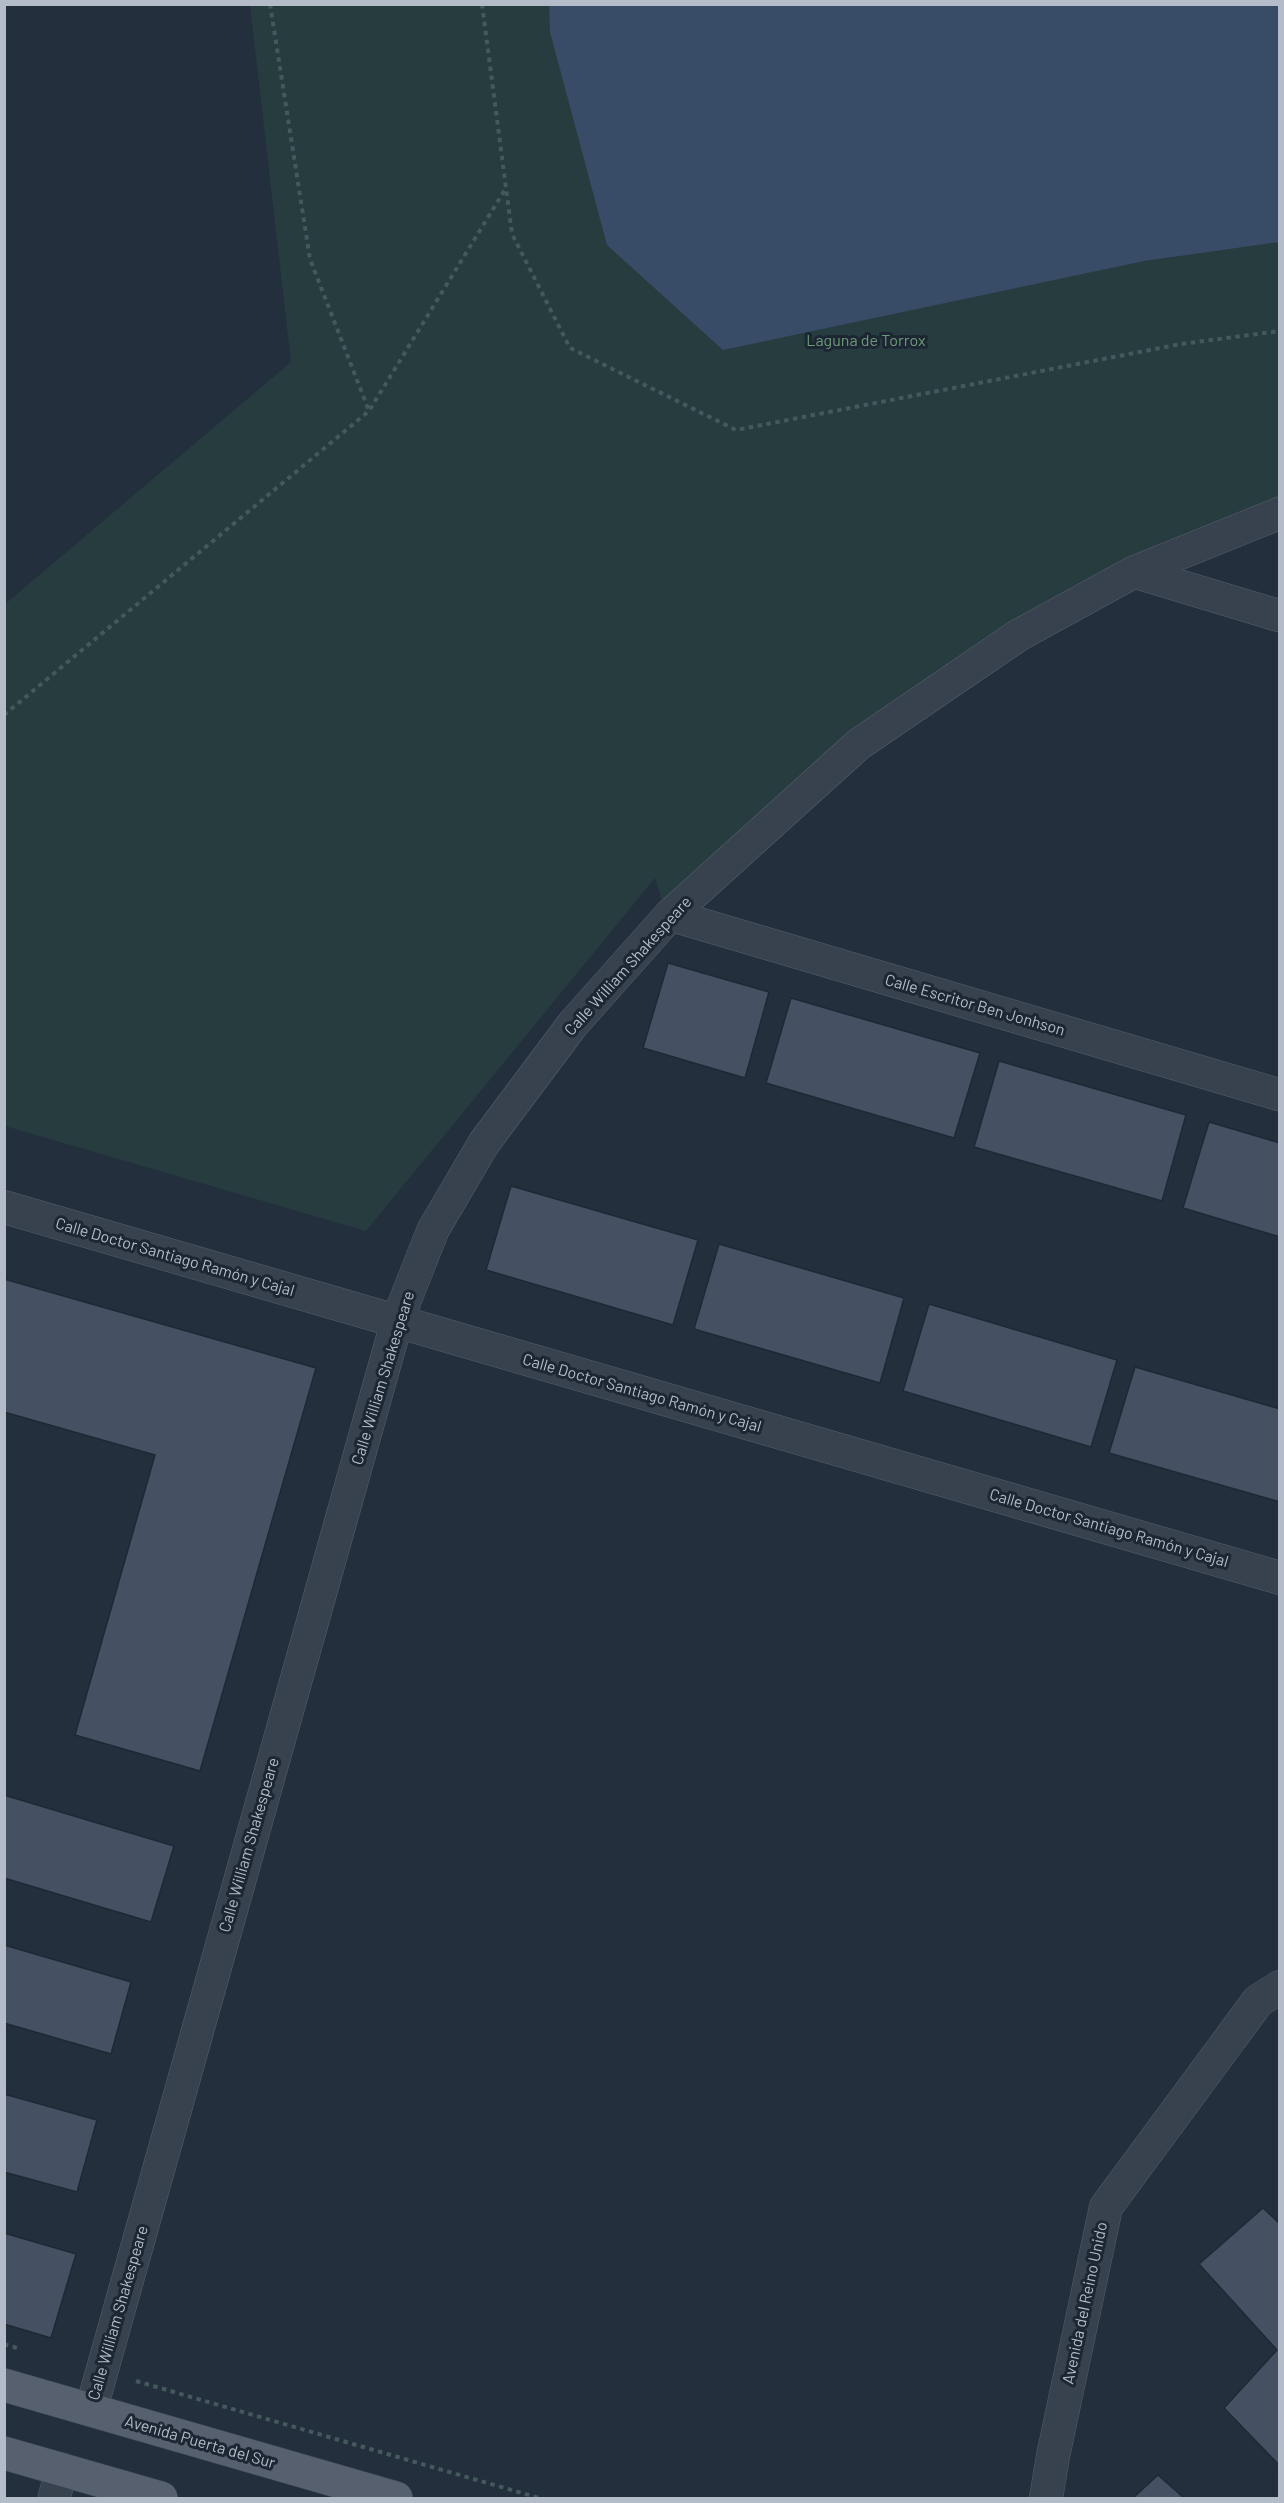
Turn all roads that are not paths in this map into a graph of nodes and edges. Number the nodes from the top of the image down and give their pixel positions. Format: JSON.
{"nodes":[{"id":1,"x":1280,"y":513,"type":"edge"},
{"id":2,"x":1134,"y":572,"type":"junction"},
{"id":3,"x":1280,"y":616,"type":"edge"},
{"id":4,"x":670,"y":915,"type":"junction"},
{"id":5,"x":1280,"y":1095,"type":"edge"},
{"id":6,"x":4,"y":1207,"type":"edge"},
{"id":7,"x":397,"y":1321,"type":"junction"},
{"id":8,"x":1280,"y":1578,"type":"edge"},
{"id":9,"x":1280,"y":1987,"type":"edge"},
{"id":10,"x":4,"y":2385,"type":"edge"},
{"id":11,"x":91,"y":2410,"type":"junction"},
{"id":12,"x":4,"y":2453,"type":"edge"},
{"id":13,"x":58,"y":2484,"type":"edge"},
{"id":14,"x":161,"y":2499,"type":"edge"},
{"id":15,"x":396,"y":2499,"type":"edge"},
{"id":16,"x":1046,"y":2499,"type":"edge"}],
"edges":[{"from":1,"to":2,"type":"street","name":"Calle William Shakespeare"},
{"from":2,"to":3,"type":"street"},
{"from":2,"to":4,"type":"street","name":"Calle William Shakespeare"},
{"from":4,"to":5,"type":"street","name":"Calle Escritor Ben Jonhson"},
{"from":4,"to":7,"type":"street","name":"Calle William Shakespeare"},
{"from":6,"to":7,"type":"street","name":"Calle Doctor Santiago Ramón y Cajal"},
{"from":7,"to":8,"type":"street","name":"Calle Doctor Santiago Ramón y Cajal"},
{"from":7,"to":11,"type":"street","name":"Calle William Shakespeare"},
{"from":9,"to":16,"type":"street","name":"Avenida del Reino Unido"},
{"from":10,"to":11,"type":"main road","name":"Avenida Puerta del Sur"},
{"from":11,"to":15,"type":"main road","name":"Avenida Puerta del Sur"},
{"from":12,"to":13,"type":"main road"},
{"from":13,"to":14,"type":"main road"}]}
